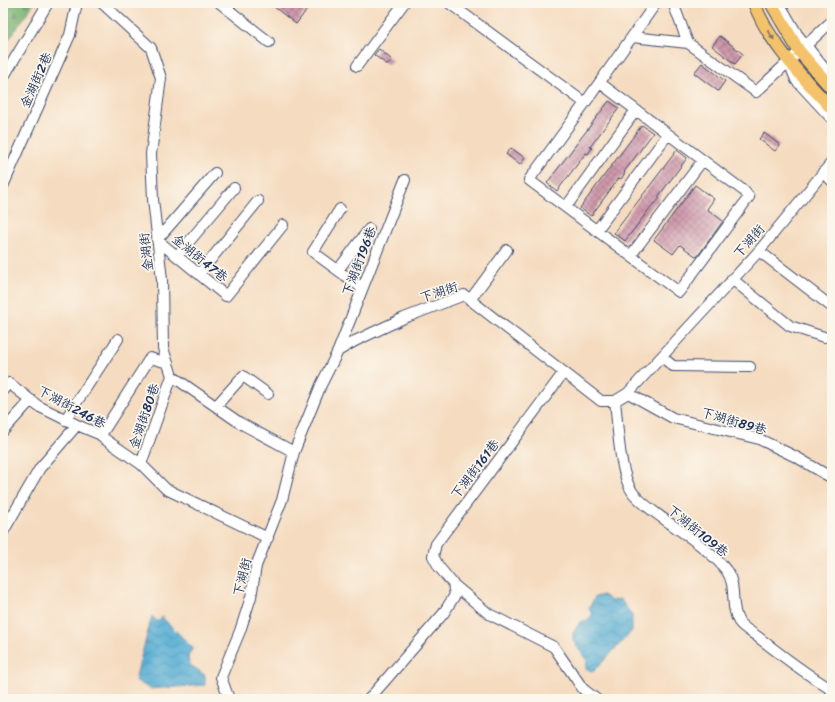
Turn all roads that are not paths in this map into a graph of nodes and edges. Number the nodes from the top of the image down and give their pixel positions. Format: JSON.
{"nodes":[{"id":1,"x":48,"y":3,"type":"edge"},
{"id":2,"x":77,"y":3,"type":"edge"},
{"id":3,"x":102,"y":3,"type":"edge"},
{"id":4,"x":220,"y":3,"type":"edge"},
{"id":5,"x":404,"y":3,"type":"edge"},
{"id":6,"x":449,"y":3,"type":"edge"},
{"id":7,"x":656,"y":3,"type":"edge"},
{"id":8,"x":673,"y":3,"type":"edge"},
{"id":9,"x":771,"y":3,"type":"edge"},
{"id":10,"x":779,"y":3,"type":"edge"},
{"id":11,"x":754,"y":4,"type":"edge"},
{"id":12,"x":832,"y":21,"type":"edge"},
{"id":13,"x":632,"y":37,"type":"junction"},
{"id":14,"x":269,"y":42,"type":"dead end"},
{"id":15,"x":688,"y":43,"type":"junction"},
{"id":16,"x":802,"y":48,"type":"junction"},
{"id":17,"x":789,"y":61,"type":"junction"},
{"id":18,"x":357,"y":66,"type":"dead end"},
{"id":19,"x":3,"y":78,"type":"edge"},
{"id":20,"x":600,"y":83,"type":"junction"},
{"id":21,"x":831,"y":84,"type":"edge"},
{"id":22,"x":585,"y":104,"type":"junction"},
{"id":23,"x":832,"y":109,"type":"edge"},
{"id":24,"x":636,"y":110,"type":"junction"},
{"id":25,"x":832,"y":119,"type":"edge"},
{"id":26,"x":668,"y":134,"type":"junction"},
{"id":27,"x":703,"y":160,"type":"junction"},
{"id":28,"x":832,"y":162,"type":"edge"},
{"id":29,"x":823,"y":172,"type":"junction"},
{"id":30,"x":215,"y":173,"type":"dead end"},
{"id":31,"x":405,"y":180,"type":"dead end"},
{"id":32,"x":832,"y":181,"type":"edge"},
{"id":33,"x":3,"y":186,"type":"edge"},
{"id":34,"x":234,"y":188,"type":"dead end"},
{"id":35,"x":258,"y":201,"type":"dead end"},
{"id":36,"x":566,"y":207,"type":"junction"},
{"id":37,"x":340,"y":209,"type":"dead end"},
{"id":38,"x":282,"y":225,"type":"dead end"},
{"id":39,"x":370,"y":229,"type":"dead end"},
{"id":40,"x":597,"y":230,"type":"junction"},
{"id":41,"x":157,"y":240,"type":"junction"},
{"id":42,"x":507,"y":250,"type":"dead end"},
{"id":43,"x":759,"y":251,"type":"junction"},
{"id":44,"x":631,"y":255,"type":"junction"},
{"id":45,"x":177,"y":256,"type":"junction"},
{"id":46,"x":338,"y":270,"type":"junction"},
{"id":47,"x":199,"y":274,"type":"junction"},
{"id":48,"x":732,"y":279,"type":"junction"},
{"id":49,"x":362,"y":288,"type":"junction"},
{"id":50,"x":470,"y":300,"type":"junction"},
{"id":51,"x":832,"y":307,"type":"edge"},
{"id":52,"x":824,"y":337,"type":"dead end"},
{"id":53,"x":118,"y":339,"type":"dead end"},
{"id":54,"x":338,"y":351,"type":"junction"},
{"id":55,"x":662,"y":357,"type":"junction"},
{"id":56,"x":168,"y":363,"type":"junction"},
{"id":57,"x":750,"y":367,"type":"dead end"},
{"id":58,"x":564,"y":372,"type":"junction"},
{"id":59,"x":172,"y":376,"type":"junction"},
{"id":60,"x":6,"y":386,"type":"edge"},
{"id":61,"x":628,"y":392,"type":"junction"},
{"id":62,"x":268,"y":394,"type":"dead end"},
{"id":63,"x":31,"y":400,"type":"junction"},
{"id":64,"x":615,"y":401,"type":"junction"},
{"id":65,"x":216,"y":406,"type":"junction"},
{"id":66,"x":65,"y":420,"type":"junction"},
{"id":67,"x":77,"y":425,"type":"junction"},
{"id":68,"x":3,"y":432,"type":"edge"},
{"id":69,"x":101,"y":435,"type":"junction"},
{"id":70,"x":294,"y":452,"type":"junction"},
{"id":71,"x":141,"y":464,"type":"junction"},
{"id":72,"x":832,"y":478,"type":"edge"},
{"id":73,"x":3,"y":532,"type":"edge"},
{"id":74,"x":268,"y":538,"type":"junction"},
{"id":75,"x":453,"y":584,"type":"junction"},
{"id":76,"x":832,"y":690,"type":"edge"},
{"id":77,"x":229,"y":699,"type":"edge"},
{"id":78,"x":369,"y":699,"type":"edge"},
{"id":79,"x":596,"y":699,"type":"edge"}],
"edges":[{"from":1,"to":19,"type":"street"},
{"from":2,"to":33,"type":"street","name":"金湖街2巷"},
{"from":3,"to":41,"type":"street","name":"金湖街"},
{"from":4,"to":14,"type":"street"},
{"from":5,"to":18,"type":"street"},
{"from":6,"to":22,"type":"street"},
{"from":7,"to":13,"type":"street"},
{"from":8,"to":15,"type":"street"},
{"from":9,"to":16,"type":"main road"},
{"from":10,"to":16,"type":"street"},
{"from":11,"to":17,"type":"main road","one_way":true},
{"from":12,"to":16,"type":"street"},
{"from":13,"to":15,"type":"street"},
{"from":13,"to":20,"type":"street"},
{"from":15,"to":17,"type":"street"},
{"from":16,"to":17,"type":"street"},
{"from":16,"to":21,"type":"main road"},
{"from":17,"to":23,"type":"main road"},
{"from":17,"to":25,"type":"street"},
{"from":20,"to":22,"type":"street"},
{"from":20,"to":24,"type":"street"},
{"from":22,"to":36,"type":"street"},
{"from":24,"to":26,"type":"street"},
{"from":24,"to":36,"type":"street"},
{"from":26,"to":27,"type":"street"},
{"from":26,"to":40,"type":"street"},
{"from":27,"to":44,"type":"street"},
{"from":27,"to":44,"type":"street"},
{"from":28,"to":29,"type":"street","name":"下湖街"},
{"from":29,"to":32,"type":"street"},
{"from":29,"to":43,"type":"street","name":"下湖街"},
{"from":30,"to":41,"type":"street"},
{"from":31,"to":49,"type":"street","name":"下湖街196巷"},
{"from":34,"to":45,"type":"street"},
{"from":35,"to":47,"type":"street"},
{"from":36,"to":40,"type":"street"},
{"from":37,"to":46,"type":"street"},
{"from":38,"to":47,"type":"street","name":"金湖街47巷"},
{"from":39,"to":46,"type":"street"},
{"from":40,"to":44,"type":"street"},
{"from":41,"to":45,"type":"street","name":"金湖街47巷"},
{"from":41,"to":56,"type":"street","name":"金湖街"},
{"from":42,"to":50,"type":"street"},
{"from":43,"to":48,"type":"street","name":"下湖街"},
{"from":43,"to":51,"type":"street"},
{"from":45,"to":47,"type":"street","name":"金湖街47巷"},
{"from":46,"to":49,"type":"street"},
{"from":48,"to":52,"type":"street"},
{"from":48,"to":55,"type":"street","name":"下湖街"},
{"from":49,"to":54,"type":"street","name":"下湖街196巷"},
{"from":50,"to":54,"type":"street","name":"下湖街"},
{"from":50,"to":58,"type":"street","name":"下湖街"},
{"from":53,"to":66,"type":"street"},
{"from":54,"to":70,"type":"street","name":"下湖街"},
{"from":55,"to":57,"type":"street"},
{"from":55,"to":61,"type":"street","name":"下湖街"},
{"from":56,"to":59,"type":"street","name":"金湖街"},
{"from":56,"to":69,"type":"street"},
{"from":58,"to":64,"type":"street","name":"下湖街"},
{"from":58,"to":75,"type":"street","name":"下湖街161巷"},
{"from":59,"to":65,"type":"street"},
{"from":59,"to":71,"type":"street","name":"金湖街80巷"},
{"from":60,"to":63,"type":"street","name":"下湖街246巷"},
{"from":61,"to":64,"type":"street","name":"下湖街"},
{"from":61,"to":72,"type":"street","name":"下湖街89巷"},
{"from":62,"to":65,"type":"street"},
{"from":63,"to":66,"type":"street","name":"下湖街246巷"},
{"from":63,"to":68,"type":"street"},
{"from":64,"to":76,"type":"street","name":"下湖街109巷"},
{"from":65,"to":70,"type":"street"},
{"from":66,"to":67,"type":"street","name":"下湖街246巷"},
{"from":67,"to":69,"type":"street","name":"下湖街246巷"},
{"from":67,"to":73,"type":"street"},
{"from":69,"to":71,"type":"street","name":"下湖街246巷"},
{"from":70,"to":74,"type":"street","name":"下湖街"},
{"from":71,"to":74,"type":"street","name":"下湖街246巷"},
{"from":74,"to":77,"type":"street","name":"下湖街"},
{"from":75,"to":78,"type":"street"},
{"from":75,"to":79,"type":"street","name":"下湖街161巷"}]}
